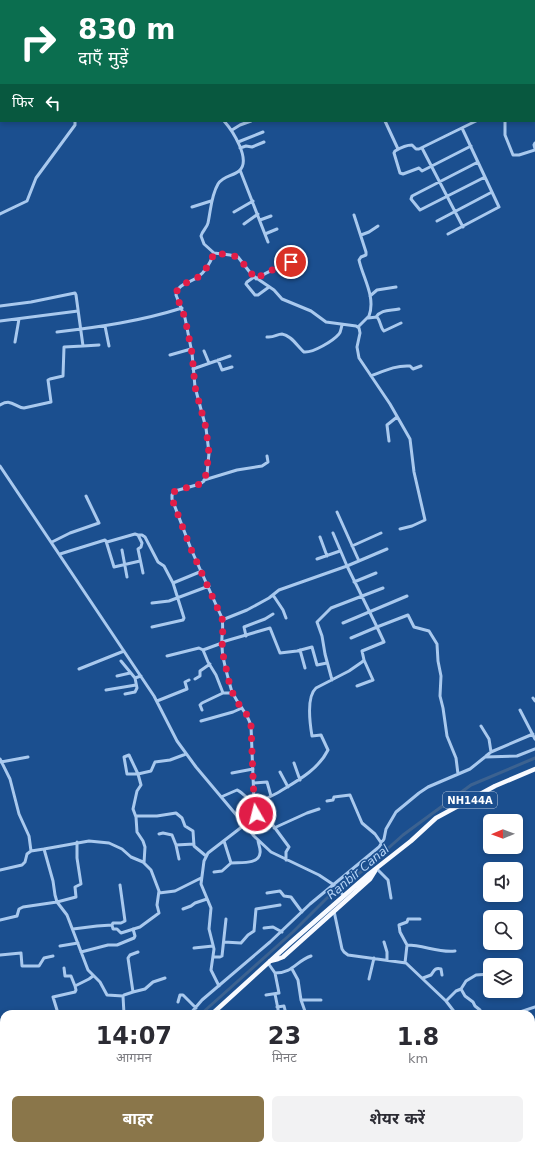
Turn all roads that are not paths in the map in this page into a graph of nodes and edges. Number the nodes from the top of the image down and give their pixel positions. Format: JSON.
{"nodes":[{"id":1,"x":75,"y":122,"type":"edge"},
{"id":2,"x":225,"y":122,"type":"edge"},
{"id":3,"x":248,"y":122,"type":"edge"},
{"id":4,"x":385,"y":122,"type":"edge"},
{"id":5,"x":474,"y":122,"type":"edge"},
{"id":6,"x":505,"y":122,"type":"edge"},
{"id":7,"x":462,"y":128,"type":"junction"},
{"id":8,"x":232,"y":130,"type":"junction"},
{"id":9,"x":263,"y":132,"type":"dead end"},
{"id":10,"x":238,"y":142,"type":"junction"},
{"id":11,"x":264,"y":142,"type":"dead end"},
{"id":12,"x":535,"y":144,"type":"edge"},
{"id":13,"x":471,"y":146,"type":"junction"},
{"id":14,"x":240,"y":148,"type":"junction"},
{"id":15,"x":422,"y":148,"type":"junction"},
{"id":16,"x":398,"y":149,"type":"junction"},
{"id":17,"x":535,"y":149,"type":"edge"},
{"id":18,"x":478,"y":162,"type":"junction"},
{"id":19,"x":431,"y":166,"type":"junction"},
{"id":20,"x":240,"y":170,"type":"junction"},
{"id":21,"x":485,"y":177,"type":"junction"},
{"id":22,"x":439,"y":181,"type":"junction"},
{"id":23,"x":492,"y":192,"type":"junction"},
{"id":24,"x":447,"y":196,"type":"junction"},
{"id":25,"x":211,"y":201,"type":"junction"},
{"id":26,"x":253,"y":201,"type":"junction"},
{"id":27,"x":192,"y":207,"type":"dead end"},
{"id":28,"x":234,"y":212,"type":"dead end"},
{"id":29,"x":455,"y":212,"type":"junction"},
{"id":30,"x":0,"y":214,"type":"edge"},
{"id":31,"x":258,"y":214,"type":"junction"},
{"id":32,"x":354,"y":215,"type":"dead end"},
{"id":33,"x":271,"y":216,"type":"dead end"},
{"id":34,"x":260,"y":220,"type":"junction"},
{"id":35,"x":437,"y":221,"type":"dead end"},
{"id":36,"x":244,"y":224,"type":"dead end"},
{"id":37,"x":378,"y":226,"type":"dead end"},
{"id":38,"x":463,"y":227,"type":"junction"},
{"id":39,"x":277,"y":229,"type":"dead end"},
{"id":40,"x":265,"y":234,"type":"junction"},
{"id":41,"x":448,"y":234,"type":"dead end"},
{"id":42,"x":361,"y":235,"type":"junction"},
{"id":43,"x":268,"y":242,"type":"dead end"},
{"id":44,"x":214,"y":253,"type":"junction"},
{"id":45,"x":300,"y":259,"type":"dead end"},
{"id":46,"x":255,"y":278,"type":"junction"},
{"id":47,"x":269,"y":287,"type":"junction"},
{"id":48,"x":396,"y":287,"type":"dead end"},
{"id":49,"x":370,"y":296,"type":"junction"},
{"id":50,"x":0,"y":306,"type":"edge"},
{"id":51,"x":182,"y":308,"type":"junction"},
{"id":52,"x":399,"y":309,"type":"dead end"},
{"id":53,"x":78,"y":311,"type":"junction"},
{"id":54,"x":376,"y":317,"type":"junction"},
{"id":55,"x":368,"y":318,"type":"junction"},
{"id":56,"x":19,"y":319,"type":"junction"},
{"id":57,"x":1,"y":321,"type":"edge"},
{"id":58,"x":401,"y":324,"type":"dead end"},
{"id":59,"x":342,"y":325,"type":"junction"},
{"id":60,"x":105,"y":326,"type":"junction"},
{"id":61,"x":0,"y":327,"type":"edge"},
{"id":62,"x":358,"y":327,"type":"junction"},
{"id":63,"x":81,"y":329,"type":"junction"},
{"id":64,"x":57,"y":332,"type":"dead end"},
{"id":65,"x":267,"y":337,"type":"dead end"},
{"id":66,"x":15,"y":342,"type":"dead end"},
{"id":67,"x":99,"y":345,"type":"dead end"},
{"id":68,"x":83,"y":346,"type":"junction"},
{"id":69,"x":109,"y":346,"type":"dead end"},
{"id":70,"x":191,"y":349,"type":"junction"},
{"id":71,"x":204,"y":351,"type":"dead end"},
{"id":72,"x":170,"y":356,"type":"dead end"},
{"id":73,"x":230,"y":356,"type":"dead end"},
{"id":74,"x":218,"y":360,"type":"junction"},
{"id":75,"x":209,"y":364,"type":"junction"},
{"id":76,"x":421,"y":366,"type":"dead end"},
{"id":77,"x":232,"y":367,"type":"dead end"},
{"id":78,"x":193,"y":369,"type":"junction"},
{"id":79,"x":371,"y":376,"type":"junction"},
{"id":80,"x":0,"y":405,"type":"edge"},
{"id":81,"x":397,"y":418,"type":"junction"},
{"id":82,"x":389,"y":440,"type":"dead end"},
{"id":83,"x":267,"y":456,"type":"dead end"},
{"id":84,"x":0,"y":466,"type":"edge"},
{"id":85,"x":204,"y":480,"type":"junction"},
{"id":86,"x":86,"y":496,"type":"dead end"},
{"id":87,"x":337,"y":512,"type":"dead end"},
{"id":88,"x":400,"y":529,"type":"dead end"},
{"id":89,"x":332,"y":533,"type":"dead end"},
{"id":90,"x":381,"y":533,"type":"dead end"},
{"id":91,"x":138,"y":535,"type":"junction"},
{"id":92,"x":320,"y":536,"type":"dead end"},
{"id":93,"x":52,"y":542,"type":"junction"},
{"id":94,"x":106,"y":542,"type":"junction"},
{"id":95,"x":352,"y":546,"type":"junction"},
{"id":96,"x":387,"y":549,"type":"dead end"},
{"id":97,"x":122,"y":550,"type":"dead end"},
{"id":98,"x":340,"y":551,"type":"junction"},
{"id":99,"x":60,"y":554,"type":"junction"},
{"id":100,"x":327,"y":556,"type":"junction"},
{"id":101,"x":317,"y":560,"type":"dead end"},
{"id":102,"x":359,"y":561,"type":"junction"},
{"id":103,"x":140,"y":562,"type":"junction"},
{"id":104,"x":125,"y":565,"type":"junction"},
{"id":105,"x":347,"y":566,"type":"junction"},
{"id":106,"x":202,"y":571,"type":"junction"},
{"id":107,"x":143,"y":573,"type":"dead end"},
{"id":108,"x":376,"y":573,"type":"dead end"},
{"id":109,"x":128,"y":577,"type":"dead end"},
{"id":110,"x":354,"y":582,"type":"junction"},
{"id":111,"x":173,"y":583,"type":"junction"},
{"id":112,"x":209,"y":586,"type":"junction"},
{"id":113,"x":383,"y":588,"type":"dead end"},
{"id":114,"x":273,"y":595,"type":"junction"},
{"id":115,"x":407,"y":596,"type":"dead end"},
{"id":116,"x":178,"y":597,"type":"junction"},
{"id":117,"x":362,"y":597,"type":"junction"},
{"id":118,"x":152,"y":603,"type":"dead end"},
{"id":119,"x":369,"y":612,"type":"junction"},
{"id":120,"x":273,"y":614,"type":"dead end"},
{"id":121,"x":286,"y":618,"type":"dead end"},
{"id":122,"x":222,"y":620,"type":"junction"},
{"id":123,"x":343,"y":623,"type":"dead end"},
{"id":124,"x":152,"y":627,"type":"dead end"},
{"id":125,"x":377,"y":627,"type":"junction"},
{"id":126,"x":246,"y":636,"type":"junction"},
{"id":127,"x":351,"y":638,"type":"dead end"},
{"id":128,"x":222,"y":642,"type":"junction"},
{"id":129,"x":203,"y":650,"type":"junction"},
{"id":130,"x":300,"y":650,"type":"junction"},
{"id":131,"x":124,"y":651,"type":"junction"},
{"id":132,"x":167,"y":656,"type":"dead end"},
{"id":133,"x":364,"y":660,"type":"junction"},
{"id":134,"x":121,"y":661,"type":"dead end"},
{"id":135,"x":327,"y":663,"type":"junction"},
{"id":136,"x":210,"y":664,"type":"junction"},
{"id":137,"x":305,"y":668,"type":"dead end"},
{"id":138,"x":79,"y":669,"type":"dead end"},
{"id":139,"x":130,"y":674,"type":"junction"},
{"id":140,"x":117,"y":676,"type":"dead end"},
{"id":141,"x":141,"y":676,"type":"junction"},
{"id":142,"x":136,"y":678,"type":"junction"},
{"id":143,"x":195,"y":679,"type":"dead end"},
{"id":144,"x":189,"y":680,"type":"dead end"},
{"id":145,"x":332,"y":680,"type":"junction"},
{"id":146,"x":136,"y":685,"type":"junction"},
{"id":147,"x":357,"y":686,"type":"dead end"},
{"id":148,"x":106,"y":690,"type":"dead end"},
{"id":149,"x":223,"y":693,"type":"junction"},
{"id":150,"x":232,"y":693,"type":"junction"},
{"id":151,"x":125,"y":694,"type":"dead end"},
{"id":152,"x":157,"y":701,"type":"junction"},
{"id":153,"x":242,"y":708,"type":"junction"},
{"id":154,"x":202,"y":710,"type":"dead end"},
{"id":155,"x":520,"y":710,"type":"dead end"},
{"id":156,"x":201,"y":721,"type":"dead end"},
{"id":157,"x":481,"y":726,"type":"dead end"},
{"id":158,"x":533,"y":734,"type":"junction"},
{"id":159,"x":535,"y":739,"type":"edge"},
{"id":160,"x":535,"y":749,"type":"edge"},
{"id":161,"x":491,"y":752,"type":"junction"},
{"id":162,"x":186,"y":754,"type":"junction"},
{"id":163,"x":28,"y":757,"type":"dead end"},
{"id":164,"x":485,"y":757,"type":"junction"},
{"id":165,"x":1,"y":761,"type":"edge"},
{"id":166,"x":294,"y":763,"type":"dead end"},
{"id":167,"x":253,"y":769,"type":"junction"},
{"id":168,"x":535,"y":769,"type":"edge"},
{"id":169,"x":280,"y":772,"type":"dead end"},
{"id":170,"x":232,"y":773,"type":"dead end"},
{"id":171,"x":138,"y":774,"type":"junction"},
{"id":172,"x":458,"y":774,"type":"junction"},
{"id":173,"x":300,"y":780,"type":"junction"},
{"id":174,"x":254,"y":783,"type":"junction"},
{"id":175,"x":288,"y":787,"type":"junction"},
{"id":176,"x":271,"y":796,"type":"junction"},
{"id":177,"x":222,"y":797,"type":"junction"},
{"id":178,"x":260,"y":800,"type":"junction"},
{"id":179,"x":254,"y":801,"type":"junction"},
{"id":180,"x":327,"y":801,"type":"dead end"},
{"id":181,"x":319,"y":809,"type":"dead end"},
{"id":182,"x":136,"y":816,"type":"junction"},
{"id":183,"x":245,"y":825,"type":"junction"},
{"id":184,"x":274,"y":828,"type":"junction"},
{"id":185,"x":159,"y":834,"type":"dead end"},
{"id":186,"x":258,"y":840,"type":"junction"},
{"id":187,"x":224,"y":841,"type":"junction"},
{"id":188,"x":77,"y":842,"type":"junction"},
{"id":189,"x":194,"y":844,"type":"junction"},
{"id":190,"x":382,"y":844,"type":"junction"},
{"id":191,"x":176,"y":845,"type":"junction"},
{"id":192,"x":44,"y":849,"type":"junction"},
{"id":193,"x":31,"y":851,"type":"junction"},
{"id":194,"x":206,"y":856,"type":"junction"},
{"id":195,"x":179,"y":858,"type":"dead end"},
{"id":196,"x":286,"y":860,"type":"junction"},
{"id":197,"x":231,"y":862,"type":"junction"},
{"id":198,"x":144,"y":863,"type":"junction"},
{"id":199,"x":376,"y":869,"type":"junction"},
{"id":200,"x":0,"y":870,"type":"edge"},
{"id":201,"x":214,"y":872,"type":"dead end"},
{"id":202,"x":201,"y":878,"type":"junction"},
{"id":203,"x":120,"y":885,"type":"dead end"},
{"id":204,"x":334,"y":885,"type":"junction"},
{"id":205,"x":159,"y":893,"type":"junction"},
{"id":206,"x":267,"y":893,"type":"dead end"},
{"id":207,"x":344,"y":896,"type":"junction"},
{"id":208,"x":390,"y":898,"type":"dead end"},
{"id":209,"x":207,"y":899,"type":"junction"},
{"id":210,"x":57,"y":902,"type":"junction"},
{"id":211,"x":280,"y":905,"type":"dead end"},
{"id":212,"x":184,"y":909,"type":"dead end"},
{"id":213,"x":334,"y":910,"type":"junction"},
{"id":214,"x":302,"y":912,"type":"junction"},
{"id":215,"x":226,"y":919,"type":"dead end"},
{"id":216,"x":420,"y":919,"type":"dead end"},
{"id":217,"x":0,"y":920,"type":"edge"},
{"id":218,"x":112,"y":925,"type":"junction"},
{"id":219,"x":264,"y":928,"type":"dead end"},
{"id":220,"x":133,"y":929,"type":"junction"},
{"id":221,"x":73,"y":930,"type":"junction"},
{"id":222,"x":282,"y":932,"type":"junction"},
{"id":223,"x":224,"y":942,"type":"junction"},
{"id":224,"x":384,"y":942,"type":"dead end"},
{"id":225,"x":78,"y":943,"type":"junction"},
{"id":226,"x":408,"y":945,"type":"junction"},
{"id":227,"x":60,"y":946,"type":"dead end"},
{"id":228,"x":214,"y":946,"type":"junction"},
{"id":229,"x":194,"y":948,"type":"dead end"},
{"id":230,"x":455,"y":951,"type":"dead end"},
{"id":231,"x":81,"y":952,"type":"junction"},
{"id":232,"x":138,"y":952,"type":"dead end"},
{"id":233,"x":0,"y":955,"type":"edge"},
{"id":234,"x":53,"y":956,"type":"dead end"},
{"id":235,"x":311,"y":956,"type":"dead end"},
{"id":236,"x":214,"y":957,"type":"junction"},
{"id":237,"x":374,"y":958,"type":"junction"},
{"id":238,"x":387,"y":960,"type":"junction"},
{"id":239,"x":269,"y":962,"type":"junction"},
{"id":240,"x":405,"y":963,"type":"junction"},
{"id":241,"x":64,"y":968,"type":"dead end"},
{"id":242,"x":292,"y":969,"type":"junction"},
{"id":243,"x":275,"y":973,"type":"junction"},
{"id":244,"x":442,"y":975,"type":"dead end"},
{"id":245,"x":483,"y":975,"type":"edge"},
{"id":246,"x":93,"y":976,"type":"junction"},
{"id":247,"x":165,"y":978,"type":"dead end"},
{"id":248,"x":423,"y":978,"type":"junction"},
{"id":249,"x":369,"y":979,"type":"dead end"},
{"id":250,"x":75,"y":986,"type":"junction"},
{"id":251,"x":219,"y":986,"type":"junction"},
{"id":252,"x":461,"y":989,"type":"junction"},
{"id":253,"x":133,"y":992,"type":"junction"},
{"id":254,"x":275,"y":994,"type":"junction"},
{"id":255,"x":266,"y":995,"type":"dead end"},
{"id":256,"x":123,"y":996,"type":"junction"},
{"id":257,"x":301,"y":1000,"type":"junction"},
{"id":258,"x":321,"y":1000,"type":"dead end"},
{"id":259,"x":446,"y":1001,"type":"junction"},
{"id":260,"x":178,"y":1002,"type":"dead end"},
{"id":261,"x":278,"y":1007,"type":"joint"},
{"id":262,"x":196,"y":1008,"type":"joint"},
{"id":263,"x":57,"y":1010,"type":"dead end"},
{"id":264,"x":124,"y":1010,"type":"edge"},
{"id":265,"x":217,"y":1010,"type":"edge"},
{"id":266,"x":285,"y":1010,"type":"edge"},
{"id":267,"x":305,"y":1010,"type":"edge"},
{"id":268,"x":453,"y":1010,"type":"edge"},
{"id":269,"x":480,"y":1010,"type":"edge"},
{"id":270,"x":0,"y":1069,"type":"edge"},
{"id":271,"x":0,"y":1078,"type":"edge"}],
"edges":[{"from":1,"to":30,"type":"street"},
{"from":2,"to":8,"type":"street"},
{"from":3,"to":8,"type":"street"},
{"from":4,"to":16,"type":"street"},
{"from":5,"to":7,"type":"street"},
{"from":6,"to":17,"type":"street"},
{"from":7,"to":13,"type":"street"},
{"from":7,"to":15,"type":"street"},
{"from":8,"to":10,"type":"street"},
{"from":9,"to":10,"type":"street"},
{"from":10,"to":14,"type":"street"},
{"from":11,"to":14,"type":"street"},
{"from":12,"to":17,"type":"street"},
{"from":13,"to":18,"type":"street"},
{"from":13,"to":19,"type":"street"},
{"from":14,"to":20,"type":"street"},
{"from":15,"to":16,"type":"street"},
{"from":15,"to":19,"type":"street"},
{"from":16,"to":19,"type":"street"},
{"from":18,"to":21,"type":"street"},
{"from":18,"to":22,"type":"street"},
{"from":19,"to":22,"type":"street"},
{"from":20,"to":25,"type":"street"},
{"from":20,"to":26,"type":"street"},
{"from":21,"to":23,"type":"street"},
{"from":21,"to":24,"type":"street"},
{"from":22,"to":24,"type":"street"},
{"from":22,"to":24,"type":"street"},
{"from":23,"to":29,"type":"street"},
{"from":23,"to":38,"type":"street"},
{"from":24,"to":29,"type":"street"},
{"from":25,"to":27,"type":"street"},
{"from":25,"to":44,"type":"street"},
{"from":26,"to":28,"type":"street"},
{"from":26,"to":31,"type":"street"},
{"from":29,"to":35,"type":"street"},
{"from":29,"to":38,"type":"street"},
{"from":31,"to":34,"type":"street"},
{"from":31,"to":36,"type":"street"},
{"from":32,"to":42,"type":"street"},
{"from":33,"to":34,"type":"street"},
{"from":34,"to":40,"type":"street"},
{"from":37,"to":42,"type":"street"},
{"from":38,"to":41,"type":"street"},
{"from":39,"to":40,"type":"street"},
{"from":40,"to":43,"type":"street"},
{"from":42,"to":49,"type":"street"},
{"from":44,"to":46,"type":"street"},
{"from":44,"to":51,"type":"street"},
{"from":45,"to":46,"type":"street"},
{"from":46,"to":47,"type":"street"},
{"from":46,"to":47,"type":"street"},
{"from":47,"to":59,"type":"street"},
{"from":48,"to":49,"type":"street"},
{"from":49,"to":55,"type":"street"},
{"from":50,"to":53,"type":"street"},
{"from":51,"to":60,"type":"street"},
{"from":51,"to":70,"type":"street"},
{"from":52,"to":54,"type":"street"},
{"from":53,"to":56,"type":"street"},
{"from":53,"to":63,"type":"street"},
{"from":54,"to":55,"type":"street"},
{"from":54,"to":58,"type":"street"},
{"from":55,"to":62,"type":"street"},
{"from":56,"to":57,"type":"street"},
{"from":56,"to":66,"type":"street"},
{"from":57,"to":61,"type":"street"},
{"from":59,"to":62,"type":"street"},
{"from":59,"to":65,"type":"street"},
{"from":60,"to":63,"type":"street"},
{"from":60,"to":69,"type":"street"},
{"from":62,"to":79,"type":"street"},
{"from":63,"to":64,"type":"street"},
{"from":63,"to":68,"type":"street"},
{"from":67,"to":68,"type":"street"},
{"from":68,"to":80,"type":"street"},
{"from":70,"to":72,"type":"street"},
{"from":70,"to":78,"type":"street"},
{"from":71,"to":75,"type":"street"},
{"from":73,"to":74,"type":"street"},
{"from":74,"to":75,"type":"street"},
{"from":74,"to":77,"type":"street"},
{"from":75,"to":78,"type":"street"},
{"from":76,"to":79,"type":"street"},
{"from":78,"to":85,"type":"street"},
{"from":79,"to":81,"type":"street"},
{"from":81,"to":82,"type":"street"},
{"from":81,"to":88,"type":"street"},
{"from":83,"to":85,"type":"street"},
{"from":84,"to":93,"type":"street"},
{"from":85,"to":106,"type":"street"},
{"from":86,"to":93,"type":"street"},
{"from":87,"to":95,"type":"street"},
{"from":89,"to":98,"type":"street"},
{"from":90,"to":95,"type":"street"},
{"from":91,"to":94,"type":"street"},
{"from":91,"to":103,"type":"street"},
{"from":91,"to":111,"type":"street"},
{"from":92,"to":100,"type":"street"},
{"from":93,"to":99,"type":"street"},
{"from":94,"to":99,"type":"street"},
{"from":94,"to":104,"type":"street"},
{"from":95,"to":102,"type":"street"},
{"from":96,"to":102,"type":"street"},
{"from":97,"to":104,"type":"street"},
{"from":98,"to":100,"type":"street"},
{"from":98,"to":105,"type":"street"},
{"from":99,"to":131,"type":"street"},
{"from":100,"to":101,"type":"street"},
{"from":102,"to":105,"type":"street"},
{"from":103,"to":104,"type":"street"},
{"from":103,"to":107,"type":"street"},
{"from":104,"to":109,"type":"street"},
{"from":105,"to":110,"type":"street"},
{"from":105,"to":114,"type":"street"},
{"from":106,"to":111,"type":"street"},
{"from":106,"to":112,"type":"street"},
{"from":108,"to":110,"type":"street"},
{"from":110,"to":117,"type":"street"},
{"from":111,"to":116,"type":"street"},
{"from":112,"to":116,"type":"street"},
{"from":112,"to":122,"type":"street"},
{"from":113,"to":117,"type":"street"},
{"from":114,"to":121,"type":"street"},
{"from":114,"to":122,"type":"street"},
{"from":115,"to":119,"type":"street"},
{"from":116,"to":118,"type":"street"},
{"from":116,"to":124,"type":"street"},
{"from":117,"to":119,"type":"street"},
{"from":117,"to":135,"type":"street"},
{"from":119,"to":123,"type":"street"},
{"from":119,"to":125,"type":"street"},
{"from":120,"to":126,"type":"street"},
{"from":122,"to":128,"type":"street"},
{"from":125,"to":127,"type":"street"},
{"from":125,"to":133,"type":"street"},
{"from":125,"to":172,"type":"street"},
{"from":126,"to":128,"type":"street"},
{"from":126,"to":130,"type":"street"},
{"from":128,"to":129,"type":"street"},
{"from":128,"to":150,"type":"street"},
{"from":129,"to":132,"type":"street"},
{"from":129,"to":136,"type":"street"},
{"from":130,"to":135,"type":"street"},
{"from":130,"to":137,"type":"street"},
{"from":131,"to":138,"type":"street"},
{"from":131,"to":141,"type":"street"},
{"from":133,"to":145,"type":"street"},
{"from":133,"to":147,"type":"street"},
{"from":134,"to":139,"type":"street"},
{"from":135,"to":145,"type":"street"},
{"from":136,"to":143,"type":"street"},
{"from":136,"to":149,"type":"street"},
{"from":139,"to":140,"type":"street"},
{"from":139,"to":142,"type":"street"},
{"from":141,"to":142,"type":"street"},
{"from":141,"to":152,"type":"street"},
{"from":142,"to":146,"type":"street"},
{"from":144,"to":152,"type":"street"},
{"from":145,"to":173,"type":"street"},
{"from":146,"to":148,"type":"street"},
{"from":146,"to":151,"type":"street"},
{"from":149,"to":150,"type":"street"},
{"from":149,"to":154,"type":"street"},
{"from":150,"to":153,"type":"street"},
{"from":152,"to":162,"type":"street"},
{"from":153,"to":156,"type":"street"},
{"from":153,"to":167,"type":"street"},
{"from":155,"to":158,"type":"street"},
{"from":157,"to":161,"type":"street"},
{"from":158,"to":159,"type":"street"},
{"from":158,"to":161,"type":"street"},
{"from":160,"to":164,"type":"street"},
{"from":161,"to":164,"type":"street"},
{"from":162,"to":171,"type":"street"},
{"from":162,"to":177,"type":"street"},
{"from":163,"to":165,"type":"street"},
{"from":164,"to":172,"type":"street"},
{"from":165,"to":193,"type":"street"},
{"from":166,"to":173,"type":"street"},
{"from":167,"to":170,"type":"street"},
{"from":167,"to":174,"type":"street"},
{"from":168,"to":199,"type":"highway","number":"NH144A"},
{"from":169,"to":175,"type":"street"},
{"from":171,"to":171,"type":"street"},
{"from":171,"to":182,"type":"street"},
{"from":172,"to":190,"type":"street"},
{"from":173,"to":175,"type":"street"},
{"from":174,"to":176,"type":"street"},
{"from":174,"to":179,"type":"street"},
{"from":175,"to":176,"type":"street"},
{"from":176,"to":178,"type":"street"},
{"from":177,"to":179,"type":"street"},
{"from":177,"to":183,"type":"street"},
{"from":178,"to":179,"type":"street"},
{"from":178,"to":184,"type":"street"},
{"from":179,"to":183,"type":"street"},
{"from":180,"to":190,"type":"street"},
{"from":181,"to":184,"type":"street"},
{"from":182,"to":189,"type":"street"},
{"from":182,"to":198,"type":"street"},
{"from":183,"to":186,"type":"street"},
{"from":183,"to":187,"type":"street"},
{"from":184,"to":196,"type":"street"},
{"from":185,"to":191,"type":"street"},
{"from":186,"to":196,"type":"street"},
{"from":186,"to":197,"type":"street"},
{"from":187,"to":194,"type":"street"},
{"from":187,"to":197,"type":"street"},
{"from":188,"to":192,"type":"street"},
{"from":188,"to":198,"type":"street"},
{"from":188,"to":210,"type":"street"},
{"from":189,"to":191,"type":"street"},
{"from":189,"to":194,"type":"street"},
{"from":190,"to":204,"type":"street"},
{"from":191,"to":195,"type":"street"},
{"from":192,"to":193,"type":"street"},
{"from":192,"to":210,"type":"street"},
{"from":193,"to":200,"type":"street"},
{"from":194,"to":202,"type":"street"},
{"from":196,"to":204,"type":"street"},
{"from":197,"to":201,"type":"street"},
{"from":198,"to":205,"type":"street"},
{"from":199,"to":207,"type":"highway","number":"NH144A"},
{"from":199,"to":208,"type":"street"},
{"from":199,"to":213,"type":"highway","number":"NH144A"},
{"from":202,"to":205,"type":"street"},
{"from":202,"to":209,"type":"street"},
{"from":203,"to":218,"type":"street"},
{"from":204,"to":207,"type":"street"},
{"from":204,"to":214,"type":"street"},
{"from":205,"to":220,"type":"street"},
{"from":206,"to":214,"type":"street"},
{"from":207,"to":239,"type":"highway","number":"NH144A"},
{"from":209,"to":212,"type":"street"},
{"from":209,"to":228,"type":"street"},
{"from":210,"to":217,"type":"street"},
{"from":210,"to":221,"type":"street"},
{"from":211,"to":223,"type":"street"},
{"from":213,"to":237,"type":"street"},
{"from":213,"to":239,"type":"highway","number":"NH144A"},
{"from":214,"to":222,"type":"street"},
{"from":215,"to":223,"type":"street"},
{"from":216,"to":226,"type":"street"},
{"from":218,"to":220,"type":"street"},
{"from":218,"to":221,"type":"street"},
{"from":219,"to":222,"type":"street"},
{"from":220,"to":231,"type":"street"},
{"from":221,"to":225,"type":"street"},
{"from":222,"to":251,"type":"street"},
{"from":223,"to":236,"type":"street"},
{"from":224,"to":238,"type":"street"},
{"from":225,"to":227,"type":"street"},
{"from":225,"to":231,"type":"street"},
{"from":226,"to":230,"type":"street"},
{"from":226,"to":240,"type":"street"},
{"from":228,"to":229,"type":"street"},
{"from":228,"to":236,"type":"street"},
{"from":231,"to":246,"type":"street"},
{"from":232,"to":253,"type":"street"},
{"from":233,"to":234,"type":"street"},
{"from":235,"to":242,"type":"street"},
{"from":236,"to":251,"type":"street"},
{"from":237,"to":238,"type":"street"},
{"from":237,"to":249,"type":"street"},
{"from":238,"to":240,"type":"street"},
{"from":239,"to":243,"type":"street"},
{"from":239,"to":265,"type":"highway","number":"NH144A"},
{"from":240,"to":248,"type":"street"},
{"from":241,"to":250,"type":"street"},
{"from":242,"to":243,"type":"street"},
{"from":242,"to":257,"type":"street"},
{"from":243,"to":254,"type":"street"},
{"from":244,"to":248,"type":"street"},
{"from":245,"to":252,"type":"street"},
{"from":246,"to":250,"type":"street"},
{"from":246,"to":256,"type":"street"},
{"from":247,"to":253,"type":"street"},
{"from":248,"to":259,"type":"street"},
{"from":250,"to":263,"type":"street"},
{"from":251,"to":262,"type":"street"},
{"from":252,"to":259,"type":"street"},
{"from":252,"to":269,"type":"street"},
{"from":253,"to":256,"type":"street"},
{"from":254,"to":255,"type":"street"},
{"from":254,"to":261,"type":"street"},
{"from":256,"to":264,"type":"street"},
{"from":257,"to":258,"type":"street"},
{"from":257,"to":267,"type":"street"},
{"from":259,"to":268,"type":"street"},
{"from":260,"to":262,"type":"street"},
{"from":261,"to":266,"type":"street"},
{"from":270,"to":271,"type":"street"}]}
